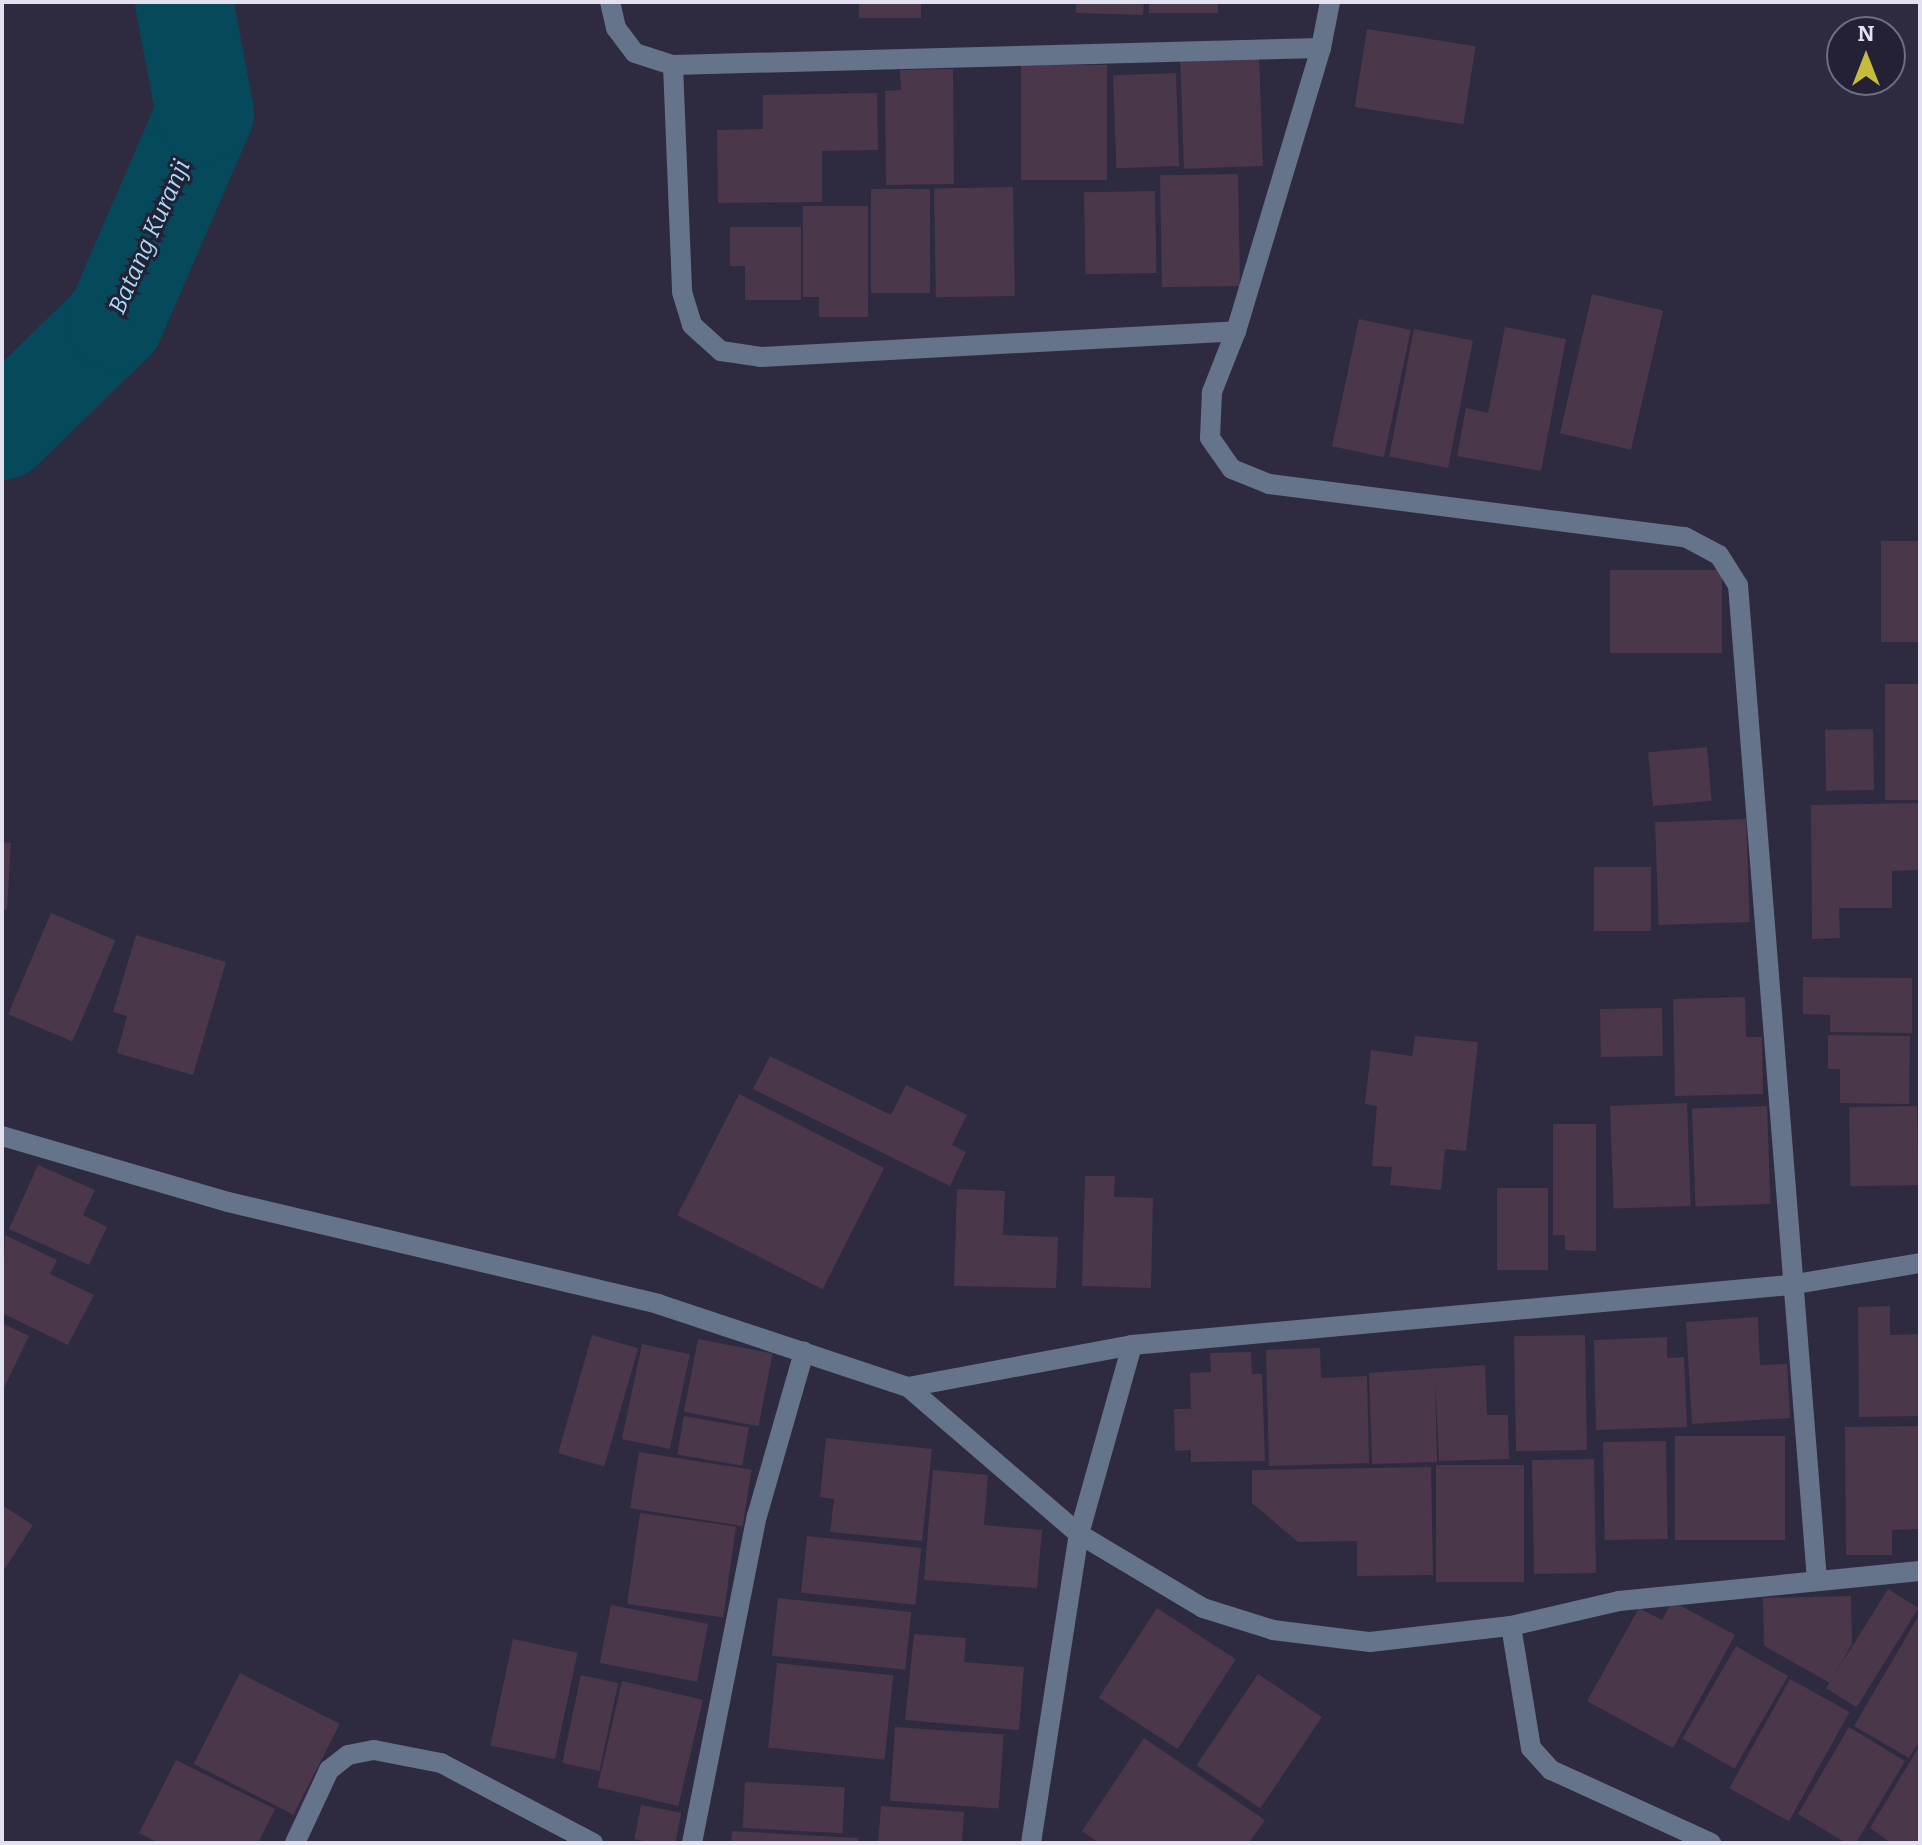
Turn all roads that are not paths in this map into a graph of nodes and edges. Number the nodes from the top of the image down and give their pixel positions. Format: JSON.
{"nodes":[{"id":1,"x":610,"y":2,"type":"edge"},
{"id":2,"x":1330,"y":2,"type":"edge"},
{"id":3,"x":1321,"y":48,"type":"junction"},
{"id":4,"x":673,"y":65,"type":"junction"},
{"id":5,"x":1236,"y":331,"type":"junction"},
{"id":6,"x":2,"y":1136,"type":"edge"},
{"id":7,"x":1920,"y":1263,"type":"edge"},
{"id":8,"x":1790,"y":1285,"type":"junction"},
{"id":9,"x":1132,"y":1345,"type":"junction"},
{"id":10,"x":804,"y":1352,"type":"junction"},
{"id":11,"x":908,"y":1387,"type":"junction"},
{"id":12,"x":1079,"y":1534,"type":"junction"},
{"id":13,"x":1920,"y":1571,"type":"edge"},
{"id":14,"x":1817,"y":1581,"type":"junction"},
{"id":15,"x":1511,"y":1626,"type":"junction"},
{"id":16,"x":295,"y":1843,"type":"edge"},
{"id":17,"x":593,"y":1843,"type":"edge"},
{"id":18,"x":692,"y":1843,"type":"edge"},
{"id":19,"x":1031,"y":1843,"type":"edge"},
{"id":20,"x":1711,"y":1843,"type":"edge"}],
"edges":[{"from":1,"to":4,"type":"street"},
{"from":2,"to":3,"type":"street"},
{"from":3,"to":4,"type":"street"},
{"from":3,"to":5,"type":"street"},
{"from":4,"to":5,"type":"street"},
{"from":5,"to":8,"type":"street"},
{"from":6,"to":10,"type":"street"},
{"from":7,"to":8,"type":"street"},
{"from":8,"to":9,"type":"street"},
{"from":8,"to":14,"type":"street"},
{"from":9,"to":11,"type":"street"},
{"from":9,"to":12,"type":"street"},
{"from":10,"to":11,"type":"street"},
{"from":10,"to":18,"type":"street"},
{"from":11,"to":12,"type":"street"},
{"from":12,"to":15,"type":"street"},
{"from":12,"to":19,"type":"street"},
{"from":13,"to":14,"type":"street"},
{"from":14,"to":15,"type":"street"},
{"from":15,"to":20,"type":"street"},
{"from":16,"to":17,"type":"street"}]}
